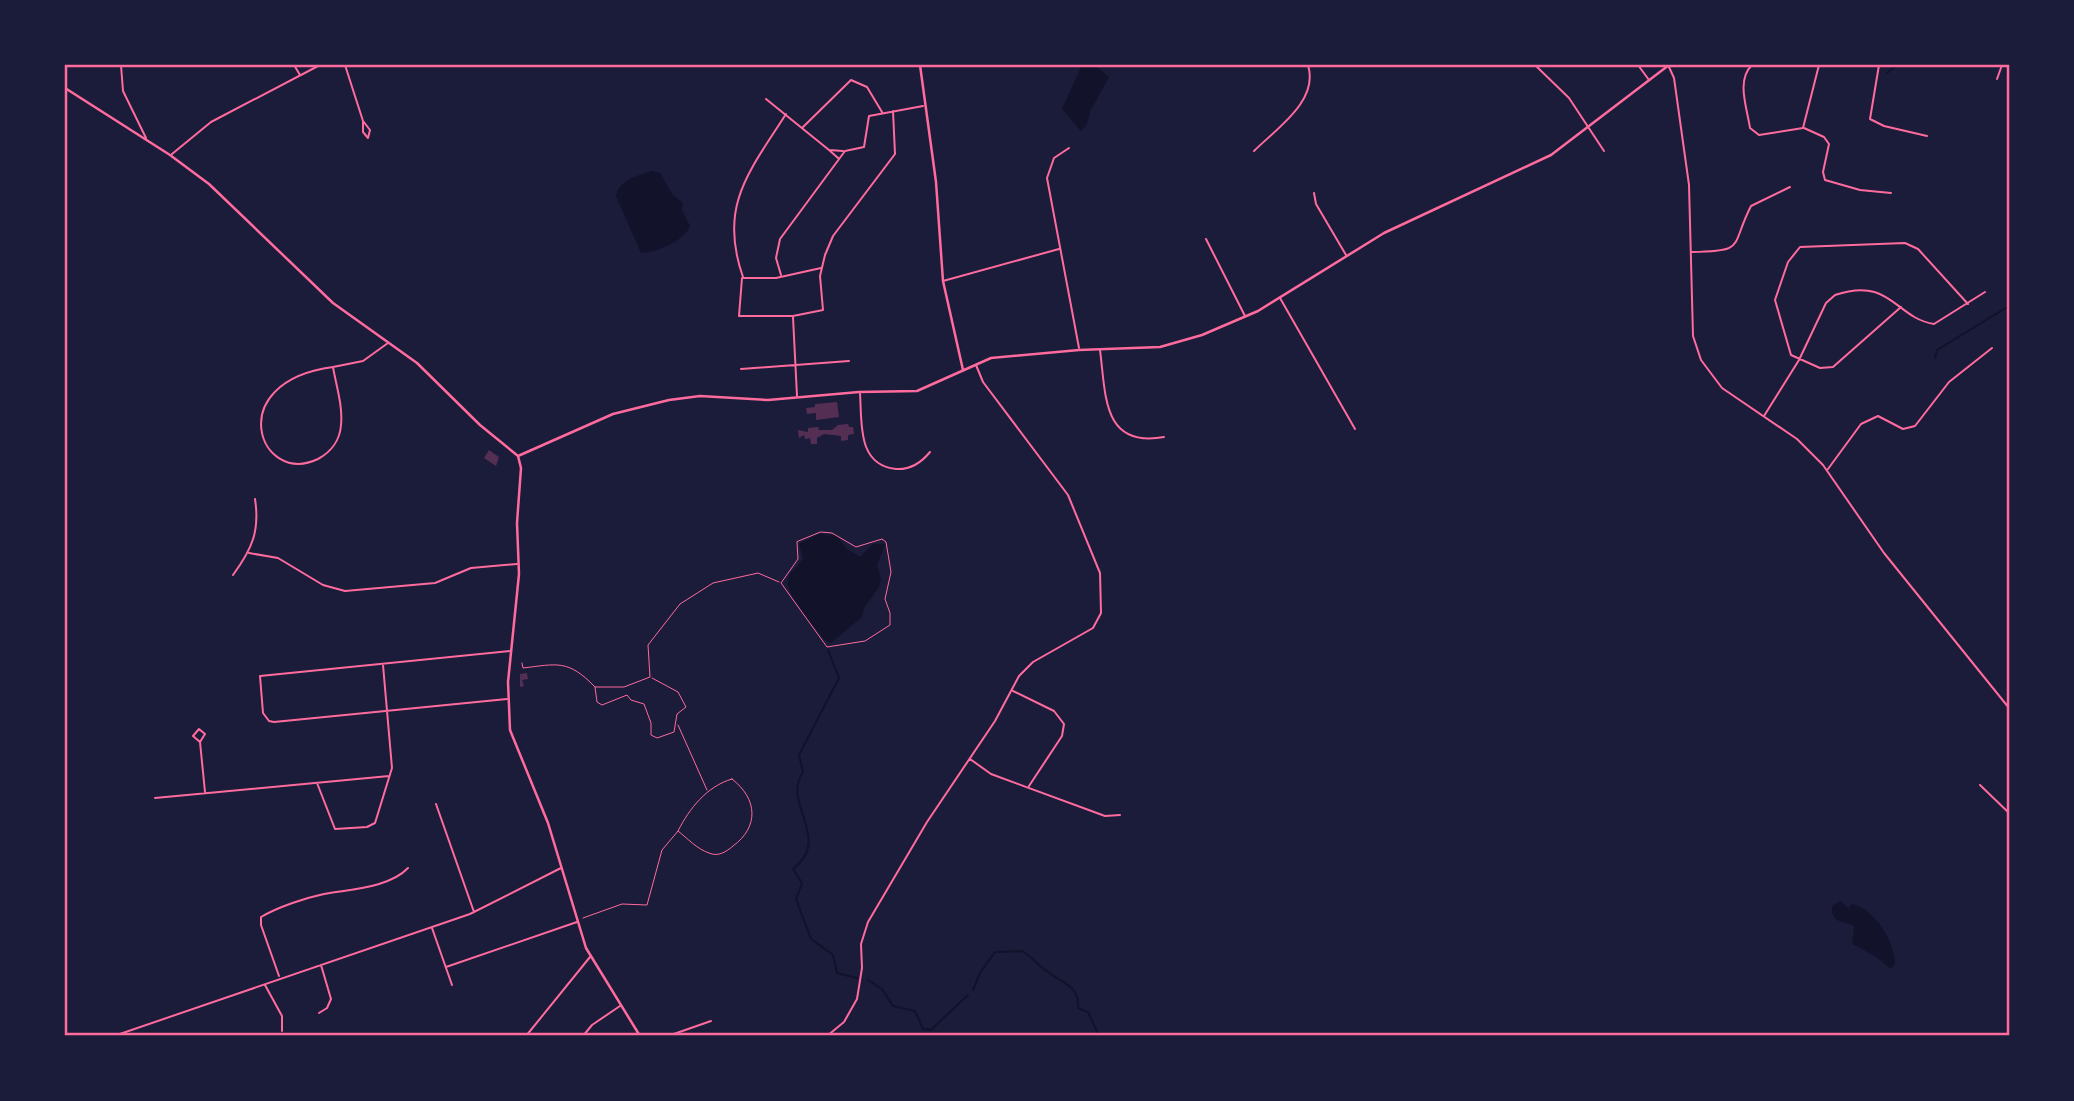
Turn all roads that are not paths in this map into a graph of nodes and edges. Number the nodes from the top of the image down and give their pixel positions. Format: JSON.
{"nodes":[{"id":1,"x":121,"y":65,"type":"edge"},
{"id":2,"x":294,"y":65,"type":"edge"},
{"id":3,"x":320,"y":65,"type":"edge"},
{"id":4,"x":345,"y":65,"type":"edge"},
{"id":5,"x":920,"y":65,"type":"edge"},
{"id":6,"x":1308,"y":65,"type":"edge"},
{"id":7,"x":1535,"y":65,"type":"edge"},
{"id":8,"x":1638,"y":65,"type":"edge"},
{"id":9,"x":1669,"y":65,"type":"edge"},
{"id":10,"x":1745,"y":65,"type":"edge"},
{"id":11,"x":1752,"y":65,"type":"edge"},
{"id":12,"x":1819,"y":65,"type":"edge"},
{"id":13,"x":1880,"y":65,"type":"edge"},
{"id":14,"x":2002,"y":65,"type":"edge"},
{"id":15,"x":1748,"y":68,"type":"junction"},
{"id":16,"x":300,"y":75,"type":"junction"},
{"id":17,"x":1997,"y":79,"type":"dead end"},
{"id":18,"x":1649,"y":80,"type":"junction"},
{"id":19,"x":65,"y":88,"type":"edge"},
{"id":20,"x":766,"y":99,"type":"dead end"},
{"id":21,"x":925,"y":106,"type":"junction"},
{"id":22,"x":893,"y":111,"type":"junction"},
{"id":23,"x":883,"y":113,"type":"junction"},
{"id":24,"x":786,"y":114,"type":"junction"},
{"id":25,"x":363,"y":121,"type":"dead end"},
{"id":26,"x":1590,"y":125,"type":"junction"},
{"id":27,"x":802,"y":128,"type":"junction"},
{"id":28,"x":1803,"y":128,"type":"junction"},
{"id":29,"x":1927,"y":136,"type":"dead end"},
{"id":30,"x":147,"y":140,"type":"junction"},
{"id":31,"x":1069,"y":148,"type":"dead end"},
{"id":32,"x":829,"y":150,"type":"junction"},
{"id":33,"x":845,"y":151,"type":"junction"},
{"id":34,"x":1254,"y":151,"type":"dead end"},
{"id":35,"x":1604,"y":151,"type":"dead end"},
{"id":36,"x":170,"y":155,"type":"junction"},
{"id":37,"x":839,"y":159,"type":"junction"},
{"id":38,"x":1790,"y":187,"type":"dead end"},
{"id":39,"x":1314,"y":193,"type":"dead end"},
{"id":40,"x":1891,"y":193,"type":"dead end"},
{"id":41,"x":1206,"y":239,"type":"dead end"},
{"id":42,"x":1060,"y":249,"type":"junction"},
{"id":43,"x":1691,"y":252,"type":"junction"},
{"id":44,"x":1346,"y":255,"type":"junction"},
{"id":45,"x":821,"y":268,"type":"junction"},
{"id":46,"x":744,"y":277,"type":"junction"},
{"id":47,"x":782,"y":277,"type":"junction"},
{"id":48,"x":943,"y":281,"type":"junction"},
{"id":49,"x":1985,"y":292,"type":"dead end"},
{"id":50,"x":1279,"y":298,"type":"junction"},
{"id":51,"x":1968,"y":304,"type":"junction"},
{"id":52,"x":1901,"y":307,"type":"junction"},
{"id":53,"x":793,"y":316,"type":"junction"},
{"id":54,"x":1246,"y":318,"type":"junction"},
{"id":55,"x":389,"y":343,"type":"junction"},
{"id":56,"x":1992,"y":348,"type":"dead end"},
{"id":57,"x":1100,"y":349,"type":"junction"},
{"id":58,"x":1079,"y":350,"type":"junction"},
{"id":59,"x":1799,"y":360,"type":"junction"},
{"id":60,"x":849,"y":361,"type":"dead end"},
{"id":61,"x":976,"y":363,"type":"junction"},
{"id":62,"x":795,"y":364,"type":"junction"},
{"id":63,"x":333,"y":367,"type":"junction"},
{"id":64,"x":741,"y":369,"type":"dead end"},
{"id":65,"x":963,"y":370,"type":"junction"},
{"id":66,"x":859,"y":392,"type":"junction"},
{"id":67,"x":797,"y":398,"type":"junction"},
{"id":68,"x":1764,"y":416,"type":"junction"},
{"id":69,"x":1355,"y":429,"type":"dead end"},
{"id":70,"x":1164,"y":437,"type":"dead end"},
{"id":71,"x":930,"y":452,"type":"dead end"},
{"id":72,"x":518,"y":456,"type":"junction"},
{"id":73,"x":1827,"y":470,"type":"junction"},
{"id":74,"x":256,"y":499,"type":"dead end"},
{"id":75,"x":249,"y":553,"type":"junction"},
{"id":76,"x":519,"y":564,"type":"junction"},
{"id":77,"x":233,"y":575,"type":"dead end"},
{"id":78,"x":512,"y":652,"type":"junction"},
{"id":79,"x":383,"y":664,"type":"junction"},
{"id":80,"x":1012,"y":690,"type":"junction"},
{"id":81,"x":508,"y":699,"type":"junction"},
{"id":82,"x":2009,"y":708,"type":"edge"},
{"id":83,"x":388,"y":710,"type":"junction"},
{"id":84,"x":200,"y":742,"type":"dead end"},
{"id":85,"x":970,"y":760,"type":"junction"},
{"id":86,"x":390,"y":776,"type":"junction"},
{"id":87,"x":317,"y":782,"type":"junction"},
{"id":88,"x":1980,"y":785,"type":"dead end"},
{"id":89,"x":1028,"y":788,"type":"junction"},
{"id":90,"x":205,"y":793,"type":"junction"},
{"id":91,"x":155,"y":798,"type":"dead end"},
{"id":92,"x":436,"y":804,"type":"dead end"},
{"id":93,"x":2009,"y":813,"type":"edge"},
{"id":94,"x":1120,"y":815,"type":"dead end"},
{"id":95,"x":562,"y":867,"type":"junction"},
{"id":96,"x":408,"y":868,"type":"dead end"},
{"id":97,"x":474,"y":912,"type":"junction"},
{"id":98,"x":578,"y":921,"type":"junction"},
{"id":99,"x":432,"y":927,"type":"junction"},
{"id":100,"x":590,"y":957,"type":"junction"},
{"id":101,"x":321,"y":964,"type":"junction"},
{"id":102,"x":446,"y":968,"type":"junction"},
{"id":103,"x":280,"y":978,"type":"junction"},
{"id":104,"x":264,"y":984,"type":"junction"},
{"id":105,"x":452,"y":985,"type":"dead end"},
{"id":106,"x":621,"y":1006,"type":"junction"},
{"id":107,"x":319,"y":1013,"type":"dead end"},
{"id":108,"x":712,"y":1021,"type":"dead end"},
{"id":109,"x":282,"y":1031,"type":"dead end"},
{"id":110,"x":124,"y":1035,"type":"edge"},
{"id":111,"x":114,"y":1036,"type":"edge"},
{"id":112,"x":526,"y":1036,"type":"edge"},
{"id":113,"x":583,"y":1036,"type":"edge"},
{"id":114,"x":640,"y":1036,"type":"edge"},
{"id":115,"x":668,"y":1036,"type":"edge"},
{"id":116,"x":827,"y":1036,"type":"edge"}],
"edges":[{"from":1,"to":30,"type":"street"},
{"from":2,"to":16,"type":"street"},
{"from":3,"to":16,"type":"street"},
{"from":4,"to":25,"type":"street"},
{"from":5,"to":21,"type":"main road"},
{"from":6,"to":34,"type":"street"},
{"from":7,"to":26,"type":"street"},
{"from":8,"to":18,"type":"street"},
{"from":9,"to":18,"type":"main road"},
{"from":9,"to":43,"type":"street"},
{"from":10,"to":15,"type":"street"},
{"from":11,"to":15,"type":"street"},
{"from":12,"to":28,"type":"street"},
{"from":13,"to":29,"type":"street"},
{"from":14,"to":17,"type":"street"},
{"from":15,"to":28,"type":"street"},
{"from":16,"to":36,"type":"street"},
{"from":18,"to":26,"type":"main road"},
{"from":19,"to":30,"type":"main road"},
{"from":20,"to":24,"type":"street"},
{"from":21,"to":22,"type":"street"},
{"from":21,"to":48,"type":"main road"},
{"from":22,"to":23,"type":"street"},
{"from":22,"to":45,"type":"street"},
{"from":23,"to":27,"type":"street"},
{"from":23,"to":33,"type":"street"},
{"from":24,"to":27,"type":"street"},
{"from":24,"to":46,"type":"street"},
{"from":26,"to":35,"type":"street"},
{"from":26,"to":44,"type":"main road"},
{"from":27,"to":32,"type":"street"},
{"from":28,"to":40,"type":"street"},
{"from":30,"to":36,"type":"main road"},
{"from":31,"to":42,"type":"street"},
{"from":32,"to":33,"type":"street"},
{"from":32,"to":37,"type":"street"},
{"from":33,"to":37,"type":"street"},
{"from":36,"to":55,"type":"main road"},
{"from":37,"to":47,"type":"street"},
{"from":38,"to":43,"type":"street"},
{"from":39,"to":44,"type":"street"},
{"from":41,"to":54,"type":"street"},
{"from":42,"to":48,"type":"street"},
{"from":42,"to":58,"type":"street"},
{"from":43,"to":68,"type":"street"},
{"from":44,"to":50,"type":"main road"},
{"from":45,"to":47,"type":"street"},
{"from":45,"to":53,"type":"street"},
{"from":46,"to":47,"type":"street"},
{"from":46,"to":53,"type":"street"},
{"from":48,"to":65,"type":"main road"},
{"from":49,"to":51,"type":"street"},
{"from":50,"to":54,"type":"main road"},
{"from":50,"to":69,"type":"street"},
{"from":51,"to":52,"type":"street"},
{"from":51,"to":59,"type":"street"},
{"from":52,"to":59,"type":"street"},
{"from":52,"to":59,"type":"street"},
{"from":53,"to":62,"type":"street"},
{"from":54,"to":57,"type":"main road"},
{"from":55,"to":63,"type":"street"},
{"from":55,"to":72,"type":"main road"},
{"from":56,"to":73,"type":"street"},
{"from":57,"to":58,"type":"main road"},
{"from":57,"to":70,"type":"street"},
{"from":58,"to":61,"type":"main road"},
{"from":59,"to":68,"type":"street"},
{"from":60,"to":62,"type":"street"},
{"from":61,"to":65,"type":"main road"},
{"from":61,"to":80,"type":"street"},
{"from":62,"to":64,"type":"street"},
{"from":62,"to":67,"type":"street"},
{"from":63,"to":63,"type":"street"},
{"from":65,"to":66,"type":"main road"},
{"from":66,"to":67,"type":"main road"},
{"from":66,"to":71,"type":"street"},
{"from":67,"to":72,"type":"main road"},
{"from":68,"to":73,"type":"street"},
{"from":72,"to":76,"type":"main road"},
{"from":73,"to":82,"type":"street"},
{"from":74,"to":75,"type":"street"},
{"from":75,"to":76,"type":"street"},
{"from":75,"to":77,"type":"street"},
{"from":76,"to":78,"type":"main road"},
{"from":78,"to":79,"type":"street"},
{"from":78,"to":81,"type":"main road"},
{"from":79,"to":83,"type":"street"},
{"from":79,"to":83,"type":"street"},
{"from":80,"to":85,"type":"street"},
{"from":80,"to":89,"type":"street"},
{"from":81,"to":83,"type":"street"},
{"from":81,"to":95,"type":"main road"},
{"from":83,"to":86,"type":"street"},
{"from":84,"to":90,"type":"street"},
{"from":85,"to":89,"type":"street"},
{"from":85,"to":116,"type":"street"},
{"from":86,"to":87,"type":"street"},
{"from":86,"to":87,"type":"street"},
{"from":87,"to":90,"type":"street"},
{"from":88,"to":93,"type":"street"},
{"from":89,"to":94,"type":"street"},
{"from":90,"to":91,"type":"street"},
{"from":92,"to":97,"type":"street"},
{"from":95,"to":97,"type":"street"},
{"from":95,"to":98,"type":"main road"},
{"from":96,"to":103,"type":"street"},
{"from":97,"to":99,"type":"street"},
{"from":98,"to":100,"type":"main road"},
{"from":98,"to":102,"type":"street"},
{"from":99,"to":101,"type":"street"},
{"from":99,"to":102,"type":"street"},
{"from":100,"to":106,"type":"main road"},
{"from":100,"to":112,"type":"street"},
{"from":101,"to":103,"type":"street"},
{"from":101,"to":107,"type":"street"},
{"from":102,"to":105,"type":"street"},
{"from":103,"to":104,"type":"street"},
{"from":104,"to":109,"type":"street"},
{"from":104,"to":110,"type":"street"},
{"from":106,"to":113,"type":"street"},
{"from":106,"to":114,"type":"main road"},
{"from":108,"to":115,"type":"street"},
{"from":110,"to":111,"type":"street"}]}
